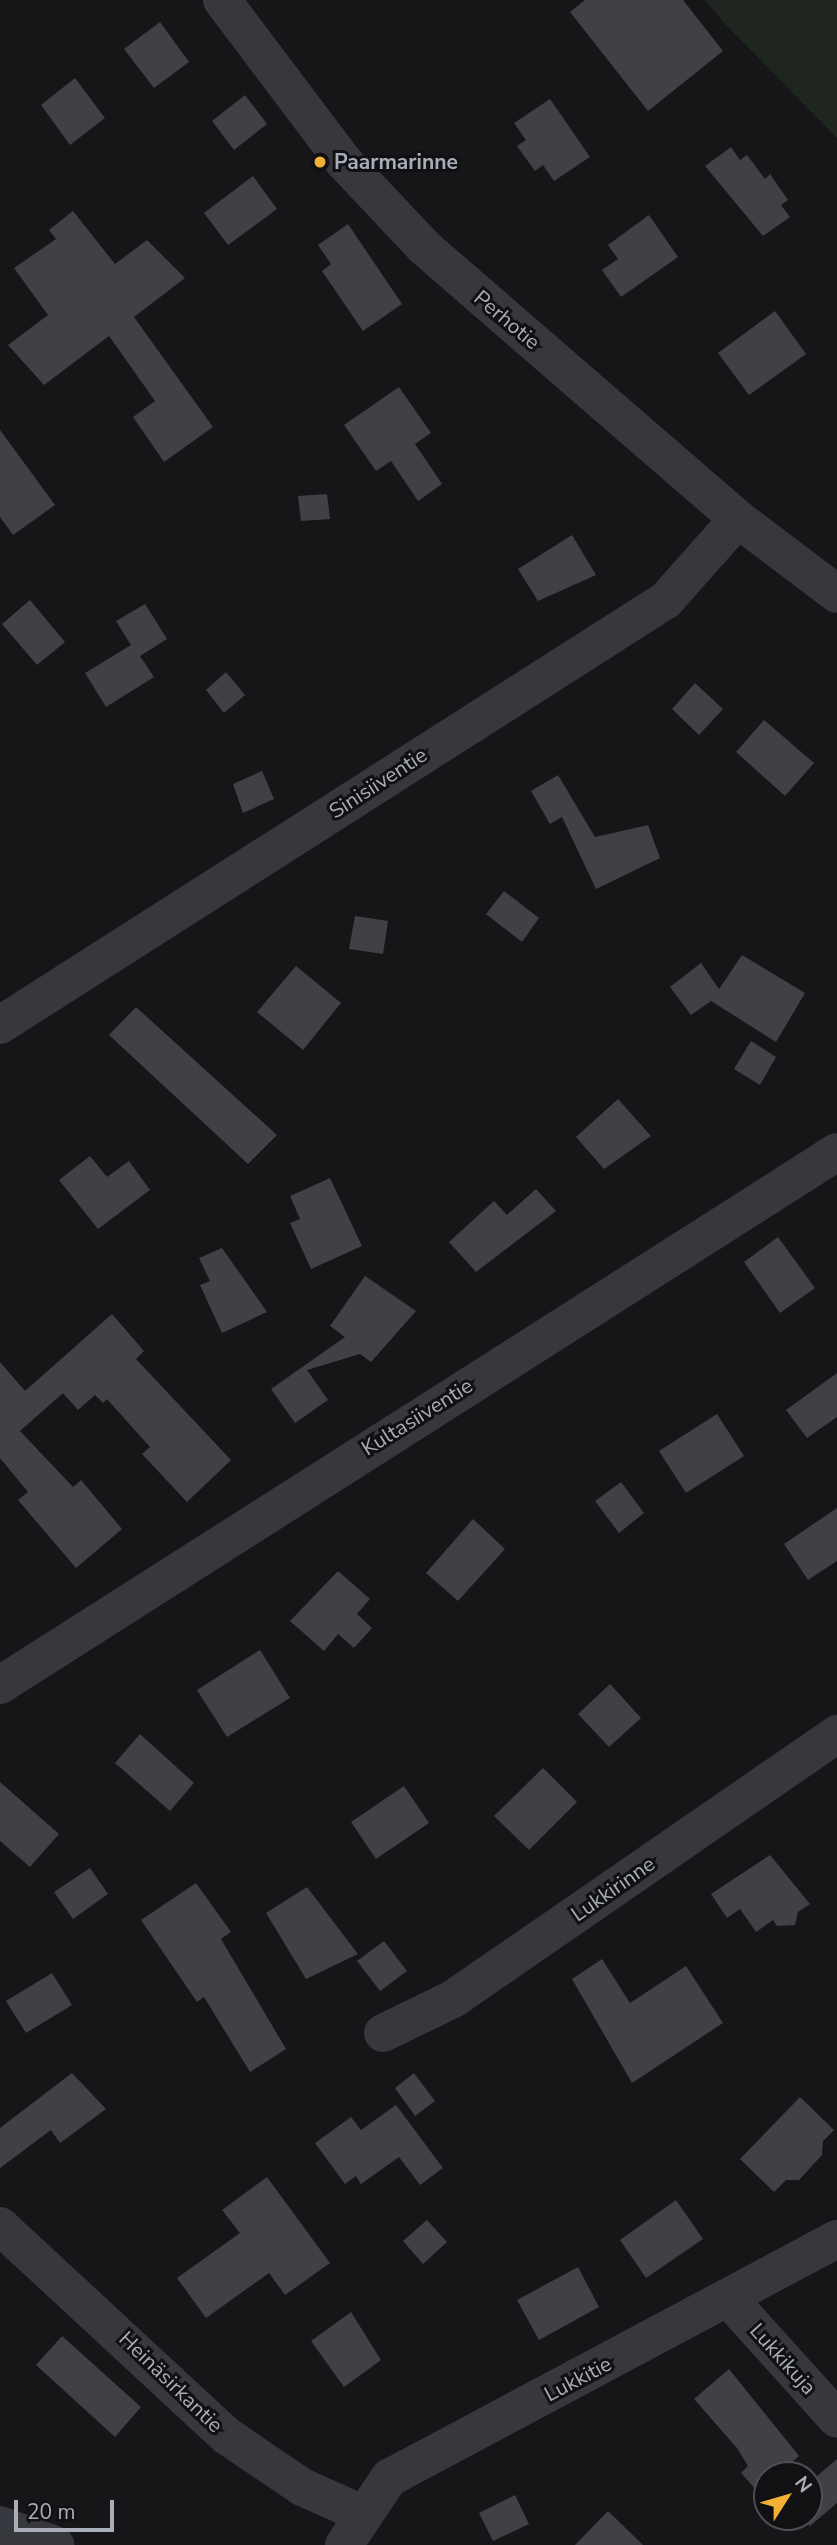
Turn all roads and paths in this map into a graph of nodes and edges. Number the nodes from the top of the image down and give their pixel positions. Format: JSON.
{"nodes":[{"id":1,"x":222,"y":0,"type":"edge"},
{"id":2,"x":738,"y":519,"type":"junction"},
{"id":3,"x":837,"y":594,"type":"edge"},
{"id":4,"x":0,"y":1026,"type":"edge"},
{"id":5,"x":837,"y":1152,"type":"edge"},
{"id":6,"x":0,"y":1685,"type":"edge"},
{"id":7,"x":837,"y":1734,"type":"edge"},
{"id":8,"x":383,"y":2033,"type":"dead end"},
{"id":9,"x":0,"y":2226,"type":"edge"},
{"id":10,"x":837,"y":2239,"type":"edge"},
{"id":11,"x":729,"y":2300,"type":"junction"},
{"id":12,"x":837,"y":2419,"type":"edge"},
{"id":13,"x":0,"y":2525,"type":"edge"},
{"id":14,"x":352,"y":2529,"type":"edge"},
{"id":15,"x":55,"y":2545,"type":"edge"}],
"edges":[{"from":1,"to":2,"type":"street","name":"Perhotie"},
{"from":2,"to":3,"type":"street","name":"Perhotie"},
{"from":2,"to":4,"type":"street","name":"Sinisiiventie"},
{"from":5,"to":6,"type":"street","name":"Kultasiiventie"},
{"from":7,"to":8,"type":"street","name":"Lukkirinne"},
{"from":9,"to":14,"type":"street","name":"Heinäsirkantie"},
{"from":10,"to":11,"type":"street","name":"Lukkitie"},
{"from":11,"to":12,"type":"street","name":"Lukkikuja"},
{"from":11,"to":14,"type":"street","name":"Lukkitie"},
{"from":13,"to":15,"type":"street"}]}
